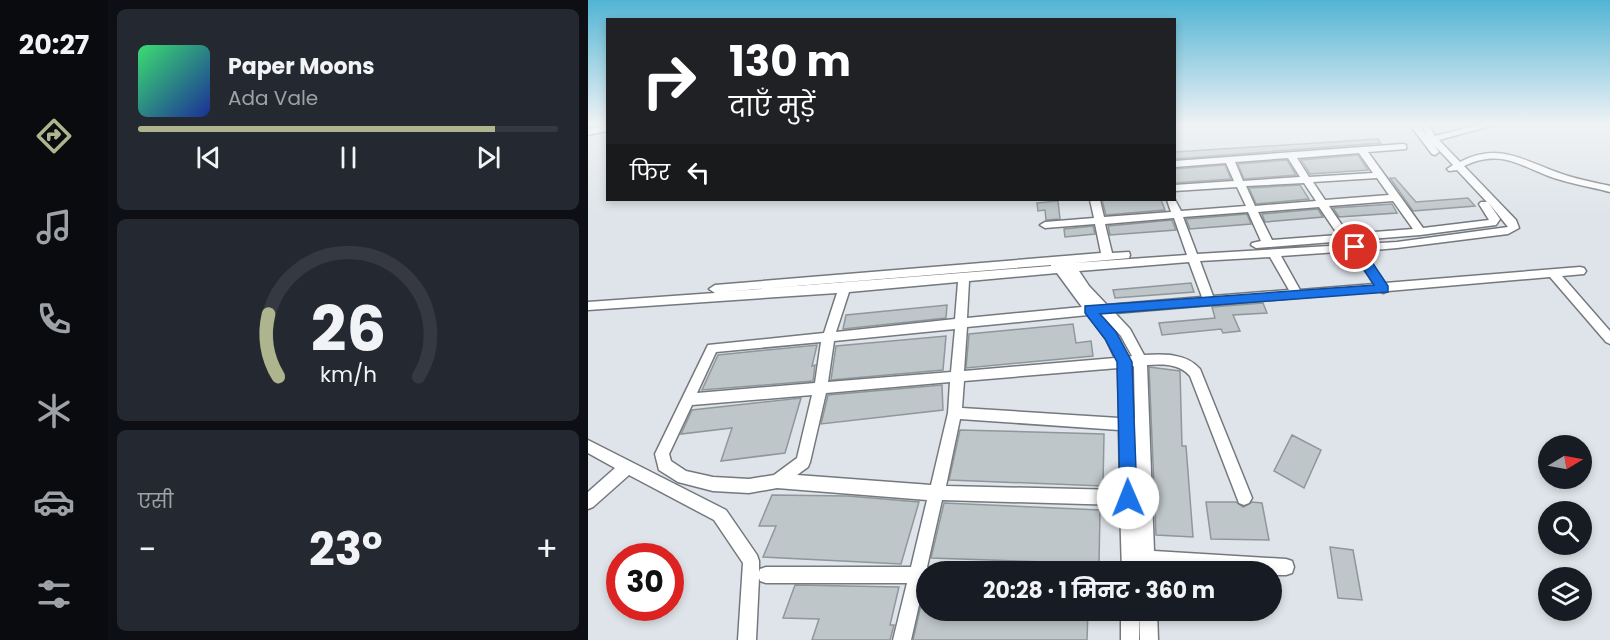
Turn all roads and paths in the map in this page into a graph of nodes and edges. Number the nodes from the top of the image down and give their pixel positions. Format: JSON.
{"nodes":[{"id":1,"x":1279,"y":155,"type":"edge"},
{"id":2,"x":1291,"y":155,"type":"edge"},
{"id":3,"x":1364,"y":155,"type":"edge"},
{"id":4,"x":1441,"y":155,"type":"edge"},
{"id":5,"x":1445,"y":155,"type":"edge"},
{"id":6,"x":1229,"y":159,"type":"junction"},
{"id":7,"x":1176,"y":164,"type":"edge"},
{"id":8,"x":1455,"y":168,"type":"junction"},
{"id":9,"x":1378,"y":175,"type":"junction"},
{"id":10,"x":1306,"y":179,"type":"junction"},
{"id":11,"x":1239,"y":184,"type":"junction"},
{"id":12,"x":1176,"y":188,"type":"edge"},
{"id":13,"x":1610,"y":189,"type":"edge"},
{"id":14,"x":1394,"y":198,"type":"junction"},
{"id":15,"x":1095,"y":201,"type":"edge"},
{"id":16,"x":1172,"y":201,"type":"edge"},
{"id":17,"x":1324,"y":204,"type":"junction"},
{"id":18,"x":1252,"y":208,"type":"junction"},
{"id":19,"x":1177,"y":215,"type":"junction"},
{"id":20,"x":1099,"y":222,"type":"junction"},
{"id":21,"x":1045,"y":225,"type":"dead end"},
{"id":22,"x":1420,"y":232,"type":"junction"},
{"id":23,"x":1344,"y":237,"type":"junction"},
{"id":24,"x":1355,"y":247,"type":"junction"},
{"id":25,"x":1270,"y":248,"type":"junction"},
{"id":26,"x":1190,"y":254,"type":"junction"},
{"id":27,"x":1107,"y":256,"type":"junction"},
{"id":28,"x":1063,"y":265,"type":"junction"},
{"id":29,"x":1580,"y":271,"type":"dead end"},
{"id":30,"x":1554,"y":275,"type":"junction"},
{"id":31,"x":964,"y":278,"type":"junction"},
{"id":32,"x":844,"y":288,"type":"junction"},
{"id":33,"x":1383,"y":289,"type":"junction"},
{"id":34,"x":1296,"y":293,"type":"junction"},
{"id":35,"x":588,"y":298,"type":"edge"},
{"id":36,"x":1209,"y":301,"type":"junction"},
{"id":37,"x":588,"y":306,"type":"edge"},
{"id":38,"x":1096,"y":309,"type":"junction"},
{"id":39,"x":962,"y":325,"type":"junction"},
{"id":40,"x":828,"y":339,"type":"junction"},
{"id":41,"x":1610,"y":339,"type":"edge"},
{"id":42,"x":1140,"y":361,"type":"junction"},
{"id":43,"x":1124,"y":362,"type":"junction"},
{"id":44,"x":956,"y":376,"type":"junction"},
{"id":45,"x":821,"y":387,"type":"junction"},
{"id":46,"x":687,"y":400,"type":"junction"},
{"id":47,"x":955,"y":412,"type":"junction"},
{"id":48,"x":1136,"y":421,"type":"junction"},
{"id":49,"x":588,"y":446,"type":"edge"},
{"id":50,"x":628,"y":466,"type":"junction"},
{"id":51,"x":777,"y":481,"type":"junction"},
{"id":52,"x":936,"y":493,"type":"junction"},
{"id":53,"x":1135,"y":498,"type":"junction"},
{"id":54,"x":1244,"y":498,"type":"dead end"},
{"id":55,"x":588,"y":502,"type":"edge"},
{"id":56,"x":924,"y":561,"type":"edge"},
{"id":57,"x":1131,"y":561,"type":"edge"},
{"id":58,"x":1145,"y":561,"type":"edge"},
{"id":59,"x":1282,"y":567,"type":"edge"},
{"id":60,"x":1286,"y":567,"type":"dead end"},
{"id":61,"x":916,"y":574,"type":"edge"},
{"id":62,"x":766,"y":575,"type":"dead end"},
{"id":63,"x":916,"y":594,"type":"edge"},
{"id":64,"x":1130,"y":621,"type":"edge"},
{"id":65,"x":1148,"y":621,"type":"edge"},
{"id":66,"x":747,"y":640,"type":"edge"},
{"id":67,"x":902,"y":640,"type":"edge"},
{"id":68,"x":1130,"y":640,"type":"edge"},
{"id":69,"x":1149,"y":640,"type":"edge"}],
"edges":[{"from":1,"to":6,"type":"street"},
{"from":2,"to":10,"type":"street"},
{"from":3,"to":9,"type":"street"},
{"from":4,"to":8,"type":"street"},
{"from":5,"to":8,"type":"street"},
{"from":6,"to":7,"type":"street"},
{"from":6,"to":11,"type":"street"},
{"from":8,"to":13,"type":"street"},
{"from":8,"to":22,"type":"street"},
{"from":8,"to":24,"type":"street"},
{"from":9,"to":10,"type":"street"},
{"from":9,"to":14,"type":"street"},
{"from":10,"to":11,"type":"street"},
{"from":10,"to":17,"type":"street"},
{"from":11,"to":12,"type":"street"},
{"from":11,"to":18,"type":"street"},
{"from":14,"to":17,"type":"street"},
{"from":14,"to":22,"type":"street"},
{"from":15,"to":20,"type":"street"},
{"from":16,"to":19,"type":"street"},
{"from":17,"to":18,"type":"street"},
{"from":17,"to":23,"type":"street"},
{"from":18,"to":19,"type":"street"},
{"from":18,"to":25,"type":"street"},
{"from":19,"to":20,"type":"street"},
{"from":19,"to":26,"type":"street"},
{"from":20,"to":21,"type":"street"},
{"from":20,"to":27,"type":"street"},
{"from":22,"to":23,"type":"street"},
{"from":23,"to":25,"type":"street"},
{"from":24,"to":25,"type":"street"},
{"from":24,"to":33,"type":"street"},
{"from":25,"to":26,"type":"street"},
{"from":25,"to":34,"type":"street"},
{"from":26,"to":27,"type":"street"},
{"from":26,"to":28,"type":"street"},
{"from":26,"to":36,"type":"street"},
{"from":27,"to":28,"type":"street"},
{"from":28,"to":31,"type":"street"},
{"from":28,"to":35,"type":"street"},
{"from":28,"to":38,"type":"street"},
{"from":29,"to":30,"type":"street"},
{"from":30,"to":33,"type":"street"},
{"from":30,"to":41,"type":"street"},
{"from":31,"to":32,"type":"street"},
{"from":31,"to":39,"type":"street"},
{"from":32,"to":37,"type":"street"},
{"from":32,"to":40,"type":"street"},
{"from":33,"to":34,"type":"street"},
{"from":34,"to":36,"type":"street"},
{"from":36,"to":38,"type":"street"},
{"from":38,"to":39,"type":"street"},
{"from":38,"to":42,"type":"street"},
{"from":38,"to":43,"type":"street"},
{"from":39,"to":40,"type":"street"},
{"from":39,"to":44,"type":"street"},
{"from":40,"to":45,"type":"street"},
{"from":40,"to":46,"type":"street"},
{"from":42,"to":43,"type":"street"},
{"from":42,"to":48,"type":"street"},
{"from":42,"to":54,"type":"street"},
{"from":43,"to":44,"type":"street"},
{"from":43,"to":48,"type":"street"},
{"from":44,"to":45,"type":"street"},
{"from":44,"to":47,"type":"street"},
{"from":45,"to":46,"type":"street"},
{"from":45,"to":51,"type":"street"},
{"from":46,"to":51,"type":"street"},
{"from":47,"to":48,"type":"street"},
{"from":47,"to":52,"type":"street"},
{"from":48,"to":53,"type":"street"},
{"from":49,"to":50,"type":"street"},
{"from":50,"to":55,"type":"street"},
{"from":50,"to":66,"type":"street"},
{"from":51,"to":52,"type":"street"},
{"from":52,"to":53,"type":"street"},
{"from":52,"to":56,"type":"street"},
{"from":53,"to":57,"type":"street"},
{"from":53,"to":58,"type":"street"},
{"from":59,"to":60,"type":"street"},
{"from":61,"to":62,"type":"street"},
{"from":63,"to":67,"type":"street"},
{"from":64,"to":68,"type":"street"},
{"from":65,"to":69,"type":"street"}]}
